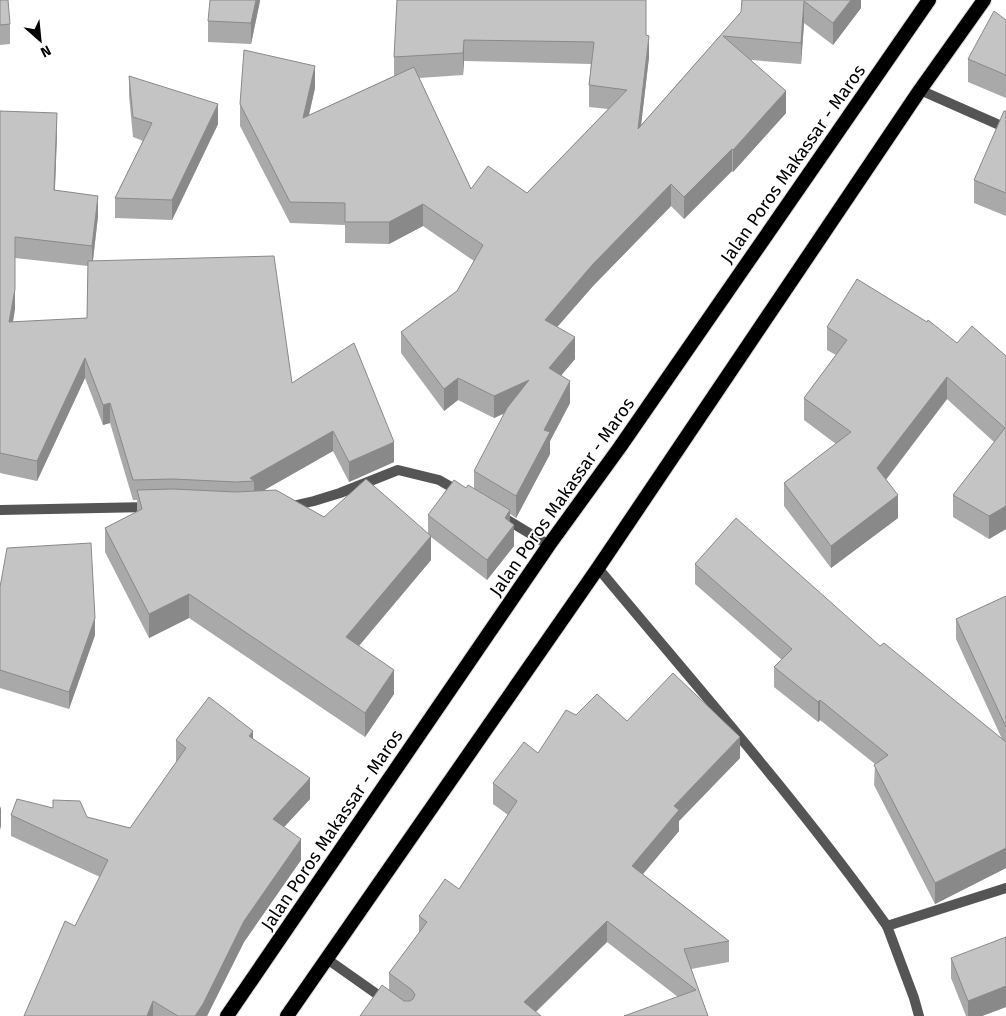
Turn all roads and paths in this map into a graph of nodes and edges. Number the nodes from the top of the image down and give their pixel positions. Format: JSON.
{"nodes":[{"id":1,"x":929,"y":0,"type":"edge"},
{"id":2,"x":984,"y":0,"type":"edge"},
{"id":3,"x":920,"y":90,"type":"junction"},
{"id":4,"x":1006,"y":128,"type":"edge"},
{"id":5,"x":473,"y":500,"type":"edge"},
{"id":6,"x":164,"y":506,"type":"edge"},
{"id":7,"x":282,"y":507,"type":"edge"},
{"id":8,"x":0,"y":510,"type":"edge"},
{"id":9,"x":490,"y":510,"type":"edge"},
{"id":10,"x":549,"y":545,"type":"junction"},
{"id":11,"x":598,"y":568,"type":"junction"},
{"id":12,"x":1006,"y":888,"type":"edge"},
{"id":13,"x":887,"y":926,"type":"junction"},
{"id":14,"x":327,"y":959,"type":"junction"},
{"id":15,"x":227,"y":1016,"type":"edge"},
{"id":16,"x":287,"y":1016,"type":"edge"},
{"id":17,"x":408,"y":1016,"type":"edge"},
{"id":18,"x":919,"y":1016,"type":"edge"}],
"edges":[{"from":1,"to":10,"type":"highway","name":"Jalan Poros Makassar - Maros"},
{"from":2,"to":3,"type":"highway"},
{"from":3,"to":4,"type":"street"},
{"from":3,"to":11,"type":"highway"},
{"from":5,"to":7,"type":"street"},
{"from":6,"to":8,"type":"street"},
{"from":9,"to":10,"type":"street"},
{"from":10,"to":15,"type":"highway","name":"Jalan Poros Makassar - Maros"},
{"from":11,"to":13,"type":"street"},
{"from":11,"to":14,"type":"highway"},
{"from":12,"to":13,"type":"street"},
{"from":13,"to":18,"type":"street"},
{"from":14,"to":16,"type":"highway"},
{"from":14,"to":17,"type":"street"}]}
